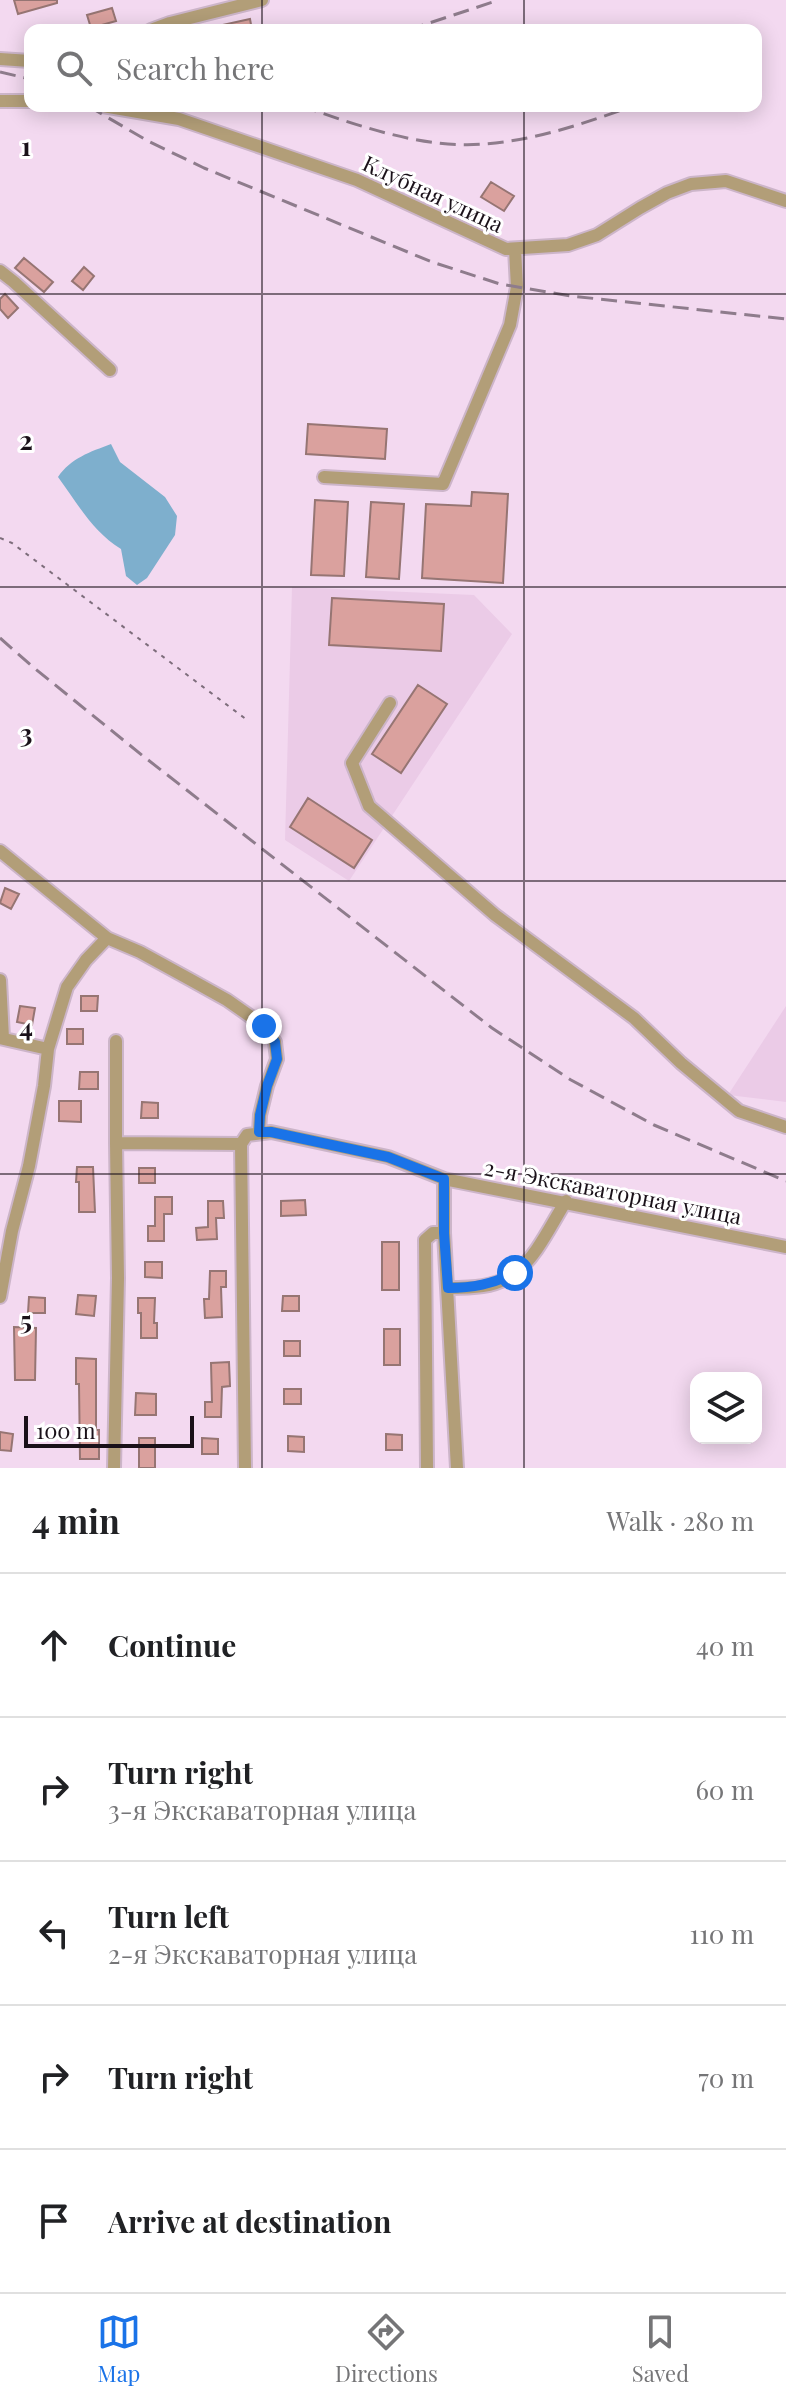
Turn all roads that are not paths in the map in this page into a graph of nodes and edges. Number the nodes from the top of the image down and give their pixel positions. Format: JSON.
{"nodes":[{"id":1,"x":262,"y":0,"type":"edge"},
{"id":2,"x":167,"y":24,"type":"edge"},
{"id":3,"x":0,"y":59,"type":"edge"},
{"id":4,"x":24,"y":61,"type":"edge"},
{"id":5,"x":0,"y":101,"type":"edge"},
{"id":6,"x":24,"y":101,"type":"edge"},
{"id":7,"x":138,"y":112,"type":"edge"},
{"id":8,"x":786,"y":201,"type":"edge"},
{"id":9,"x":515,"y":249,"type":"junction"},
{"id":10,"x":0,"y":271,"type":"edge"},
{"id":11,"x":110,"y":370,"type":"dead end"},
{"id":12,"x":324,"y":477,"type":"dead end"},
{"id":13,"x":390,"y":703,"type":"dead end"},
{"id":14,"x":0,"y":851,"type":"edge"},
{"id":15,"x":107,"y":938,"type":"junction"},
{"id":16,"x":0,"y":980,"type":"edge"},
{"id":17,"x":1,"y":1038,"type":"edge"},
{"id":18,"x":116,"y":1041,"type":"dead end"},
{"id":19,"x":48,"y":1049,"type":"junction"},
{"id":20,"x":786,"y":1127,"type":"edge"},
{"id":21,"x":259,"y":1132,"type":"junction"},
{"id":22,"x":116,"y":1143,"type":"junction"},
{"id":23,"x":241,"y":1144,"type":"junction"},
{"id":24,"x":444,"y":1179,"type":"junction"},
{"id":25,"x":566,"y":1201,"type":"junction"},
{"id":26,"x":444,"y":1233,"type":"junction"},
{"id":27,"x":786,"y":1247,"type":"edge"},
{"id":28,"x":448,"y":1288,"type":"junction"},
{"id":29,"x":0,"y":1297,"type":"edge"},
{"id":30,"x":114,"y":1468,"type":"edge"},
{"id":31,"x":245,"y":1468,"type":"edge"},
{"id":32,"x":427,"y":1468,"type":"edge"},
{"id":33,"x":457,"y":1468,"type":"edge"}],
"edges":[{"from":1,"to":2,"type":"street"},
{"from":3,"to":4,"type":"street"},
{"from":5,"to":6,"type":"street"},
{"from":7,"to":9,"type":"street","name":"Клубная улица"},
{"from":8,"to":9,"type":"street","name":"Клубная улица"},
{"from":9,"to":12,"type":"street"},
{"from":10,"to":11,"type":"street"},
{"from":13,"to":20,"type":"street"},
{"from":14,"to":15,"type":"street"},
{"from":15,"to":19,"type":"street"},
{"from":15,"to":21,"type":"street"},
{"from":16,"to":17,"type":"street"},
{"from":17,"to":19,"type":"street"},
{"from":18,"to":22,"type":"street"},
{"from":19,"to":29,"type":"street"},
{"from":21,"to":23,"type":"street"},
{"from":21,"to":24,"type":"street","name":"2-я Экскаваторная улица"},
{"from":22,"to":23,"type":"street"},
{"from":22,"to":30,"type":"street"},
{"from":23,"to":31,"type":"street"},
{"from":24,"to":25,"type":"street","name":"2-я Экскаваторная улица"},
{"from":24,"to":26,"type":"street"},
{"from":25,"to":27,"type":"street","name":"2-я Экскаваторная улица"},
{"from":25,"to":28,"type":"street"},
{"from":26,"to":28,"type":"street"},
{"from":26,"to":32,"type":"street"},
{"from":28,"to":33,"type":"street"}]}
